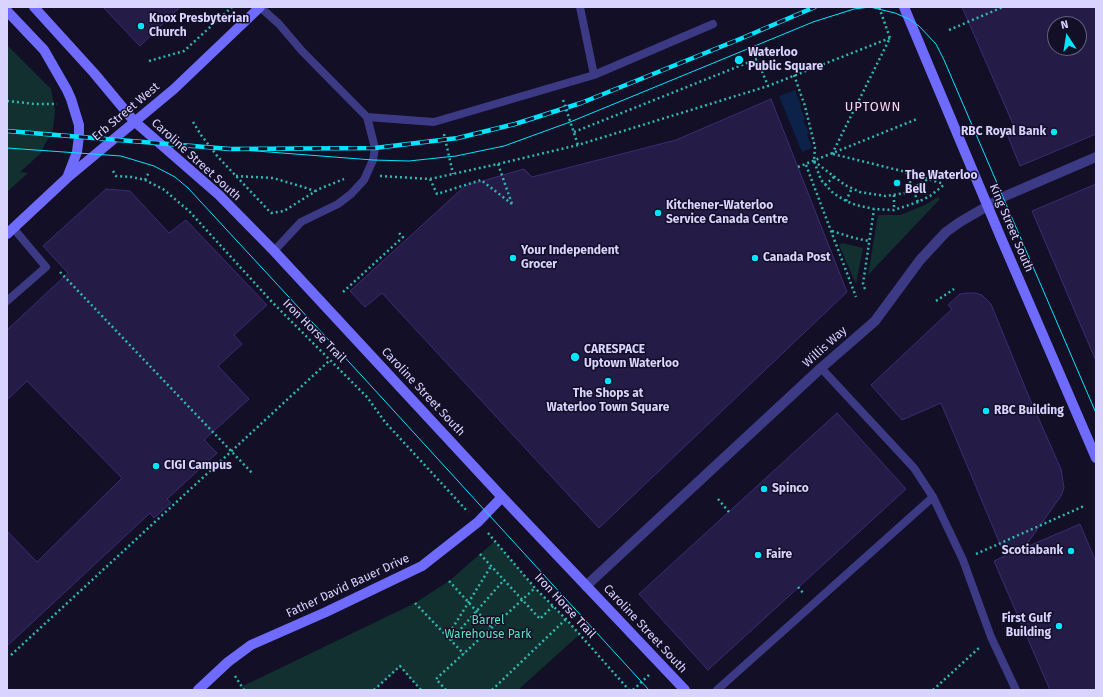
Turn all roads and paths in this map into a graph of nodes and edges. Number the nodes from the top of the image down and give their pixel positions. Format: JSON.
{"nodes":[{"id":1,"x":34,"y":7,"type":"edge"},
{"id":2,"x":232,"y":7,"type":"edge"},
{"id":3,"x":260,"y":7,"type":"edge"},
{"id":4,"x":580,"y":7,"type":"edge"},
{"id":5,"x":879,"y":7,"type":"edge"},
{"id":6,"x":904,"y":7,"type":"edge"},
{"id":7,"x":1003,"y":7,"type":"edge"},
{"id":8,"x":7,"y":11,"type":"edge"},
{"id":9,"x":713,"y":24,"type":"dead end"},
{"id":10,"x":949,"y":30,"type":"dead end"},
{"id":11,"x":890,"y":38,"type":"junction"},
{"id":12,"x":149,"y":61,"type":"dead end"},
{"id":13,"x":594,"y":75,"type":"junction"},
{"id":14,"x":794,"y":75,"type":"junction"},
{"id":15,"x":558,"y":85,"type":"junction"},
{"id":16,"x":768,"y":86,"type":"junction"},
{"id":17,"x":7,"y":101,"type":"edge"},
{"id":18,"x":63,"y":102,"type":"dead end"},
{"id":19,"x":367,"y":117,"type":"junction"},
{"id":20,"x":917,"y":119,"type":"dead end"},
{"id":21,"x":441,"y":120,"type":"junction"},
{"id":22,"x":134,"y":121,"type":"junction"},
{"id":23,"x":193,"y":122,"type":"dead end"},
{"id":24,"x":574,"y":132,"type":"junction"},
{"id":25,"x":578,"y":145,"type":"junction"},
{"id":26,"x":832,"y":154,"type":"junction"},
{"id":27,"x":1096,"y":156,"type":"edge"},
{"id":28,"x":814,"y":161,"type":"junction"},
{"id":29,"x":498,"y":164,"type":"junction"},
{"id":30,"x":806,"y":165,"type":"junction"},
{"id":31,"x":798,"y":167,"type":"dead end"},
{"id":32,"x":113,"y":171,"type":"dead end"},
{"id":33,"x":149,"y":172,"type":"dead end"},
{"id":34,"x":906,"y":172,"type":"junction"},
{"id":35,"x":453,"y":174,"type":"junction"},
{"id":36,"x":236,"y":176,"type":"junction"},
{"id":37,"x":366,"y":176,"type":"junction"},
{"id":38,"x":834,"y":177,"type":"junction"},
{"id":39,"x":67,"y":178,"type":"junction"},
{"id":40,"x":430,"y":179,"type":"junction"},
{"id":41,"x":928,"y":179,"type":"junction"},
{"id":42,"x":145,"y":180,"type":"junction"},
{"id":43,"x":825,"y":185,"type":"junction"},
{"id":44,"x":852,"y":188,"type":"junction"},
{"id":45,"x":912,"y":189,"type":"junction"},
{"id":46,"x":316,"y":192,"type":"junction"},
{"id":47,"x":894,"y":195,"type":"junction"},
{"id":48,"x":846,"y":201,"type":"junction"},
{"id":49,"x":918,"y":202,"type":"junction"},
{"id":50,"x":988,"y":205,"type":"junction"},
{"id":51,"x":874,"y":209,"type":"junction"},
{"id":52,"x":894,"y":210,"type":"junction"},
{"id":53,"x":397,"y":231,"type":"dead end"},
{"id":54,"x":831,"y":231,"type":"junction"},
{"id":55,"x":10,"y":232,"type":"edge"},
{"id":56,"x":869,"y":241,"type":"junction"},
{"id":57,"x":274,"y":251,"type":"junction"},
{"id":58,"x":58,"y":270,"type":"dead end"},
{"id":59,"x":865,"y":289,"type":"dead end"},
{"id":60,"x":954,"y":289,"type":"dead end"},
{"id":61,"x":343,"y":292,"type":"dead end"},
{"id":62,"x":856,"y":297,"type":"dead end"},
{"id":63,"x":7,"y":301,"type":"edge"},
{"id":64,"x":936,"y":301,"type":"dead end"},
{"id":65,"x":330,"y":360,"type":"junction"},
{"id":66,"x":821,"y":368,"type":"junction"},
{"id":67,"x":230,"y":452,"type":"junction"},
{"id":68,"x":1096,"y":458,"type":"edge"},
{"id":69,"x":253,"y":474,"type":"dead end"},
{"id":70,"x":502,"y":497,"type":"junction"},
{"id":71,"x":933,"y":497,"type":"junction"},
{"id":72,"x":718,"y":500,"type":"dead end"},
{"id":73,"x":462,"y":504,"type":"dead end"},
{"id":74,"x":1084,"y":506,"type":"dead end"},
{"id":75,"x":729,"y":512,"type":"dead end"},
{"id":76,"x":490,"y":534,"type":"dead end"},
{"id":77,"x":480,"y":554,"type":"dead end"},
{"id":78,"x":963,"y":560,"type":"junction"},
{"id":79,"x":491,"y":566,"type":"junction"},
{"id":80,"x":504,"y":580,"type":"junction"},
{"id":81,"x":449,"y":581,"type":"dead end"},
{"id":82,"x":586,"y":586,"type":"junction"},
{"id":83,"x":535,"y":588,"type":"junction"},
{"id":84,"x":522,"y":600,"type":"junction"},
{"id":85,"x":469,"y":602,"type":"junction"},
{"id":86,"x":414,"y":603,"type":"dead end"},
{"id":87,"x":553,"y":606,"type":"junction"},
{"id":88,"x":477,"y":611,"type":"junction"},
{"id":89,"x":566,"y":620,"type":"junction"},
{"id":90,"x":492,"y":628,"type":"junction"},
{"id":91,"x":447,"y":637,"type":"junction"},
{"id":92,"x":991,"y":637,"type":"junction"},
{"id":93,"x":451,"y":640,"type":"junction"},
{"id":94,"x":464,"y":654,"type":"junction"},
{"id":95,"x":11,"y":655,"type":"dead end"},
{"id":96,"x":654,"y":670,"type":"dead end"},
{"id":97,"x":198,"y":690,"type":"edge"},
{"id":98,"x":374,"y":690,"type":"edge"},
{"id":99,"x":421,"y":690,"type":"edge"},
{"id":100,"x":446,"y":690,"type":"edge"},
{"id":101,"x":492,"y":690,"type":"edge"},
{"id":102,"x":629,"y":690,"type":"edge"},
{"id":103,"x":633,"y":690,"type":"edge"},
{"id":104,"x":684,"y":690,"type":"edge"},
{"id":105,"x":717,"y":690,"type":"edge"},
{"id":106,"x":933,"y":690,"type":"edge"},
{"id":107,"x":1016,"y":690,"type":"edge"}],
"edges":[{"from":1,"to":22,"type":"main road","name":"Caroline Street South"},
{"from":2,"to":12,"type":"path"},
{"from":3,"to":19,"type":"lane"},
{"from":3,"to":22,"type":"main road","name":"Erb Street West"},
{"from":4,"to":13,"type":"lane"},
{"from":5,"to":11,"type":"path"},
{"from":6,"to":50,"type":"main road","name":"King Street South"},
{"from":7,"to":10,"type":"path"},
{"from":8,"to":39,"type":"main road"},
{"from":9,"to":13,"type":"lane"},
{"from":11,"to":14,"type":"path"},
{"from":11,"to":26,"type":"path"},
{"from":13,"to":15,"type":"lane"},
{"from":14,"to":16,"type":"path"},
{"from":14,"to":28,"type":"path"},
{"from":15,"to":21,"type":"lane"},
{"from":15,"to":24,"type":"path"},
{"from":16,"to":24,"type":"path"},
{"from":16,"to":25,"type":"path"},
{"from":17,"to":18,"type":"path"},
{"from":19,"to":21,"type":"lane"},
{"from":19,"to":37,"type":"lane"},
{"from":20,"to":26,"type":"path"},
{"from":21,"to":35,"type":"path"},
{"from":22,"to":39,"type":"main road","name":"Erb Street West"},
{"from":22,"to":57,"type":"main road","name":"Caroline Street South"},
{"from":23,"to":36,"type":"path"},
{"from":24,"to":25,"type":"path"},
{"from":25,"to":29,"type":"path"},
{"from":26,"to":28,"type":"path"},
{"from":26,"to":34,"type":"path"},
{"from":27,"to":50,"type":"street","name":"Willis Way"},
{"from":28,"to":30,"type":"path"},
{"from":28,"to":38,"type":"path"},
{"from":28,"to":43,"type":"path"},
{"from":29,"to":35,"type":"path"},
{"from":29,"to":40,"type":"path"},
{"from":30,"to":31,"type":"path"},
{"from":30,"to":54,"type":"path"},
{"from":32,"to":42,"type":"path","name":"Iron Horse Trail"},
{"from":33,"to":42,"type":"path"},
{"from":34,"to":41,"type":"path"},
{"from":34,"to":45,"type":"path"},
{"from":35,"to":40,"type":"path"},
{"from":36,"to":46,"type":"path"},
{"from":36,"to":46,"type":"path"},
{"from":37,"to":40,"type":"path"},
{"from":37,"to":46,"type":"path"},
{"from":37,"to":57,"type":"lane"},
{"from":38,"to":43,"type":"path"},
{"from":38,"to":44,"type":"path"},
{"from":39,"to":55,"type":"main road","name":"Erb Street West"},
{"from":41,"to":45,"type":"path"},
{"from":41,"to":49,"type":"path"},
{"from":42,"to":65,"type":"path","name":"Iron Horse Trail"},
{"from":43,"to":48,"type":"path"},
{"from":44,"to":47,"type":"path"},
{"from":44,"to":48,"type":"path"},
{"from":45,"to":47,"type":"path"},
{"from":45,"to":49,"type":"path"},
{"from":47,"to":52,"type":"path"},
{"from":48,"to":51,"type":"path"},
{"from":49,"to":52,"type":"path"},
{"from":50,"to":66,"type":"street","name":"Willis Way"},
{"from":50,"to":68,"type":"main road","name":"King Street South"},
{"from":51,"to":52,"type":"path"},
{"from":51,"to":56,"type":"path"},
{"from":53,"to":61,"type":"path"},
{"from":54,"to":56,"type":"path"},
{"from":54,"to":62,"type":"path"},
{"from":55,"to":63,"type":"lane"},
{"from":56,"to":59,"type":"path"},
{"from":57,"to":70,"type":"main road","name":"Caroline Street South"},
{"from":58,"to":67,"type":"path"},
{"from":60,"to":64,"type":"path"},
{"from":65,"to":67,"type":"path"},
{"from":65,"to":73,"type":"path","name":"Iron Horse Trail"},
{"from":66,"to":71,"type":"lane"},
{"from":66,"to":82,"type":"street","name":"Willis Way"},
{"from":67,"to":69,"type":"path"},
{"from":67,"to":95,"type":"path"},
{"from":70,"to":82,"type":"main road","name":"Caroline Street South"},
{"from":70,"to":97,"type":"main road","name":"Father David Bauer Drive"},
{"from":71,"to":78,"type":"lane"},
{"from":71,"to":105,"type":"lane"},
{"from":72,"to":75,"type":"path"},
{"from":74,"to":78,"type":"path"},
{"from":76,"to":83,"type":"path","name":"Iron Horse Trail"},
{"from":77,"to":79,"type":"path"},
{"from":78,"to":92,"type":"lane"},
{"from":79,"to":80,"type":"path"},
{"from":79,"to":85,"type":"path"},
{"from":80,"to":84,"type":"path"},
{"from":80,"to":88,"type":"path"},
{"from":81,"to":85,"type":"path"},
{"from":82,"to":104,"type":"main road","name":"Caroline Street South"},
{"from":83,"to":84,"type":"path"},
{"from":83,"to":87,"type":"path","name":"Iron Horse Trail"},
{"from":84,"to":87,"type":"path"},
{"from":84,"to":90,"type":"path"},
{"from":85,"to":88,"type":"path"},
{"from":85,"to":91,"type":"path"},
{"from":86,"to":91,"type":"path"},
{"from":87,"to":89,"type":"path","name":"Iron Horse Trail"},
{"from":88,"to":90,"type":"path"},
{"from":88,"to":93,"type":"path"},
{"from":89,"to":101,"type":"path"},
{"from":89,"to":102,"type":"path","name":"Iron Horse Trail"},
{"from":90,"to":94,"type":"path"},
{"from":91,"to":93,"type":"path"},
{"from":92,"to":106,"type":"path"},
{"from":92,"to":107,"type":"lane"},
{"from":93,"to":94,"type":"path"},
{"from":94,"to":100,"type":"path"},
{"from":96,"to":103,"type":"path"},
{"from":98,"to":99,"type":"path"}]}
